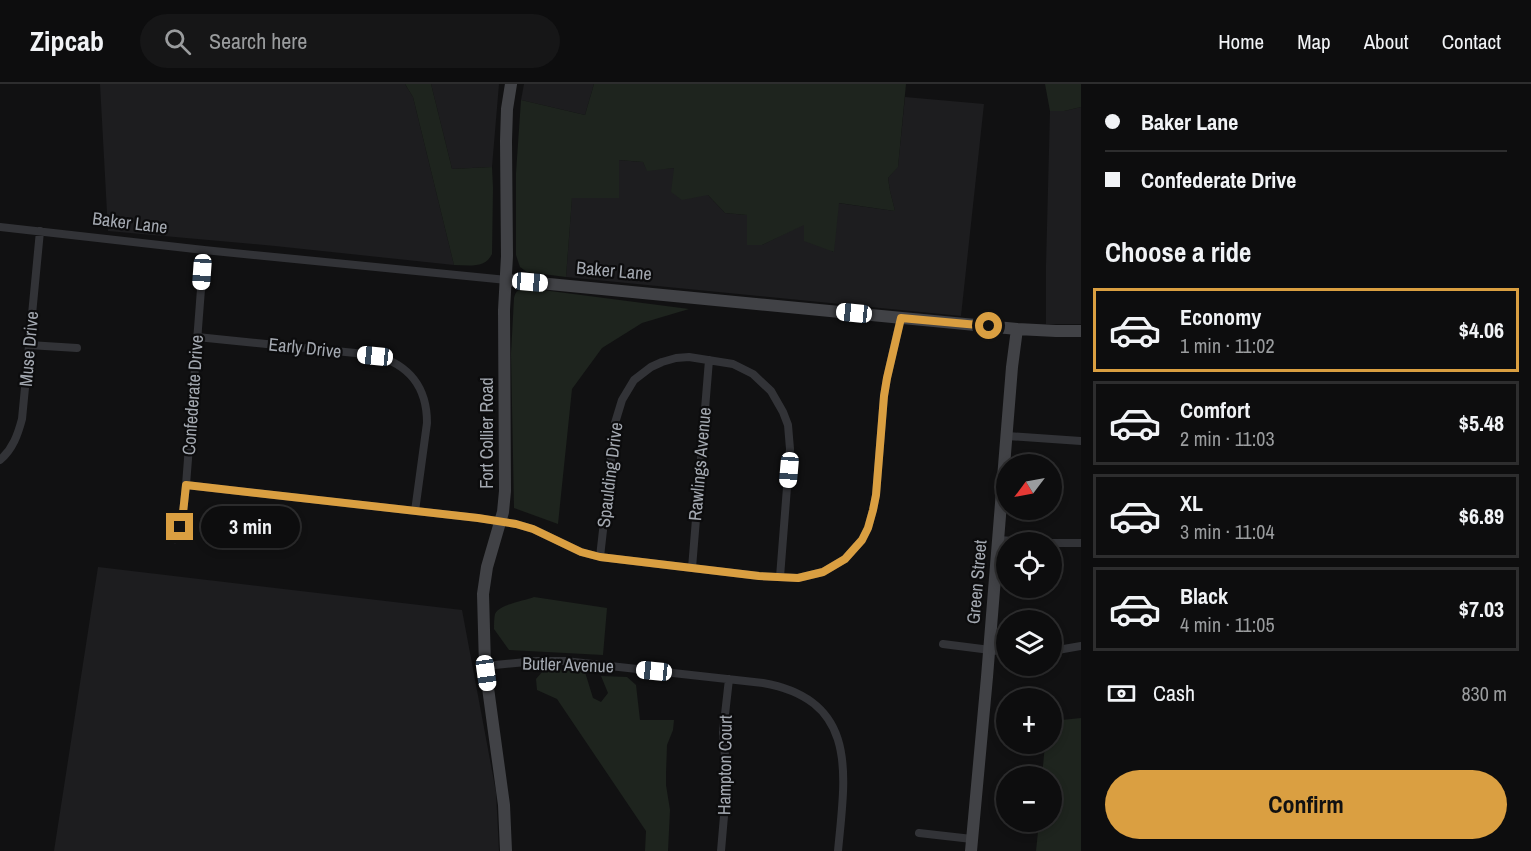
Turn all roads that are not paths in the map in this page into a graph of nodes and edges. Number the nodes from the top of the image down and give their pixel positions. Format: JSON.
{"nodes":[{"id":1,"x":511,"y":84,"type":"edge"},
{"id":2,"x":0,"y":227,"type":"edge"},
{"id":3,"x":40,"y":231,"type":"junction"},
{"id":4,"x":204,"y":250,"type":"junction"},
{"id":5,"x":507,"y":280,"type":"junction"},
{"id":6,"x":901,"y":318,"type":"junction"},
{"id":7,"x":1017,"y":329,"type":"junction"},
{"id":8,"x":1081,"y":331,"type":"edge"},
{"id":9,"x":197,"y":337,"type":"junction"},
{"id":10,"x":29,"y":345,"type":"junction"},
{"id":11,"x":77,"y":348,"type":"dead end"},
{"id":12,"x":709,"y":360,"type":"junction"},
{"id":13,"x":1007,"y":436,"type":"junction"},
{"id":14,"x":1081,"y":441,"type":"edge"},
{"id":15,"x":0,"y":460,"type":"edge"},
{"id":16,"x":186,"y":485,"type":"junction"},
{"id":17,"x":415,"y":511,"type":"junction"},
{"id":18,"x":500,"y":522,"type":"junction"},
{"id":19,"x":999,"y":532,"type":"edge"},
{"id":20,"x":175,"y":538,"type":"dead end"},
{"id":21,"x":1062,"y":543,"type":"edge"},
{"id":22,"x":1081,"y":543,"type":"edge"},
{"id":23,"x":600,"y":557,"type":"junction"},
{"id":24,"x":996,"y":564,"type":"edge"},
{"id":25,"x":692,"y":568,"type":"junction"},
{"id":26,"x":780,"y":577,"type":"junction"},
{"id":27,"x":943,"y":644,"type":"dead end"},
{"id":28,"x":1081,"y":646,"type":"edge"},
{"id":29,"x":1062,"y":649,"type":"edge"},
{"id":30,"x":989,"y":650,"type":"junction"},
{"id":31,"x":996,"y":651,"type":"edge"},
{"id":32,"x":485,"y":666,"type":"junction"},
{"id":33,"x":729,"y":679,"type":"junction"},
{"id":34,"x":919,"y":833,"type":"dead end"},
{"id":35,"x":972,"y":845,"type":"edge"},
{"id":36,"x":506,"y":851,"type":"edge"},
{"id":37,"x":721,"y":851,"type":"edge"},
{"id":38,"x":838,"y":851,"type":"edge"}],
"edges":[{"from":1,"to":5,"type":"street","name":"Fort Collier Road"},
{"from":2,"to":3,"type":"street","name":"Baker Lane"},
{"from":3,"to":4,"type":"street","name":"Baker Lane"},
{"from":3,"to":10,"type":"street","name":"Muse Drive"},
{"from":4,"to":5,"type":"street","name":"Baker Lane"},
{"from":4,"to":9,"type":"street","name":"Confederate Drive"},
{"from":5,"to":6,"type":"street","name":"Baker Lane"},
{"from":5,"to":18,"type":"street","name":"Fort Collier Road"},
{"from":6,"to":7,"type":"street","name":"Baker Lane"},
{"from":6,"to":26,"type":"street"},
{"from":7,"to":8,"type":"street","name":"Baker Lane"},
{"from":7,"to":13,"type":"street","name":"Green Street"},
{"from":9,"to":16,"type":"street","name":"Confederate Drive"},
{"from":9,"to":17,"type":"street","name":"Early Drive"},
{"from":10,"to":11,"type":"street"},
{"from":10,"to":15,"type":"street","name":"Muse Drive"},
{"from":12,"to":23,"type":"street","name":"Spaulding Drive"},
{"from":12,"to":25,"type":"street","name":"Rawlings Avenue"},
{"from":12,"to":26,"type":"street","name":"Spaulding Drive"},
{"from":13,"to":14,"type":"street"},
{"from":13,"to":19,"type":"street","name":"Green Street"},
{"from":16,"to":17,"type":"street"},
{"from":16,"to":20,"type":"street","name":"Confederate Drive"},
{"from":17,"to":18,"type":"street"},
{"from":18,"to":23,"type":"street"},
{"from":18,"to":32,"type":"street","name":"Fort Collier Road"},
{"from":21,"to":22,"type":"street"},
{"from":23,"to":25,"type":"street"},
{"from":24,"to":30,"type":"street","name":"Green Street"},
{"from":25,"to":26,"type":"street"},
{"from":27,"to":30,"type":"street"},
{"from":28,"to":29,"type":"street"},
{"from":30,"to":31,"type":"street"},
{"from":30,"to":35,"type":"street","name":"Green Street"},
{"from":32,"to":33,"type":"street","name":"Butler Avenue"},
{"from":32,"to":36,"type":"street","name":"Fort Collier Road"},
{"from":33,"to":37,"type":"street","name":"Hampton Court"},
{"from":33,"to":38,"type":"street","name":"Butler Avenue"},
{"from":34,"to":35,"type":"street","name":"Green Street"}]}
